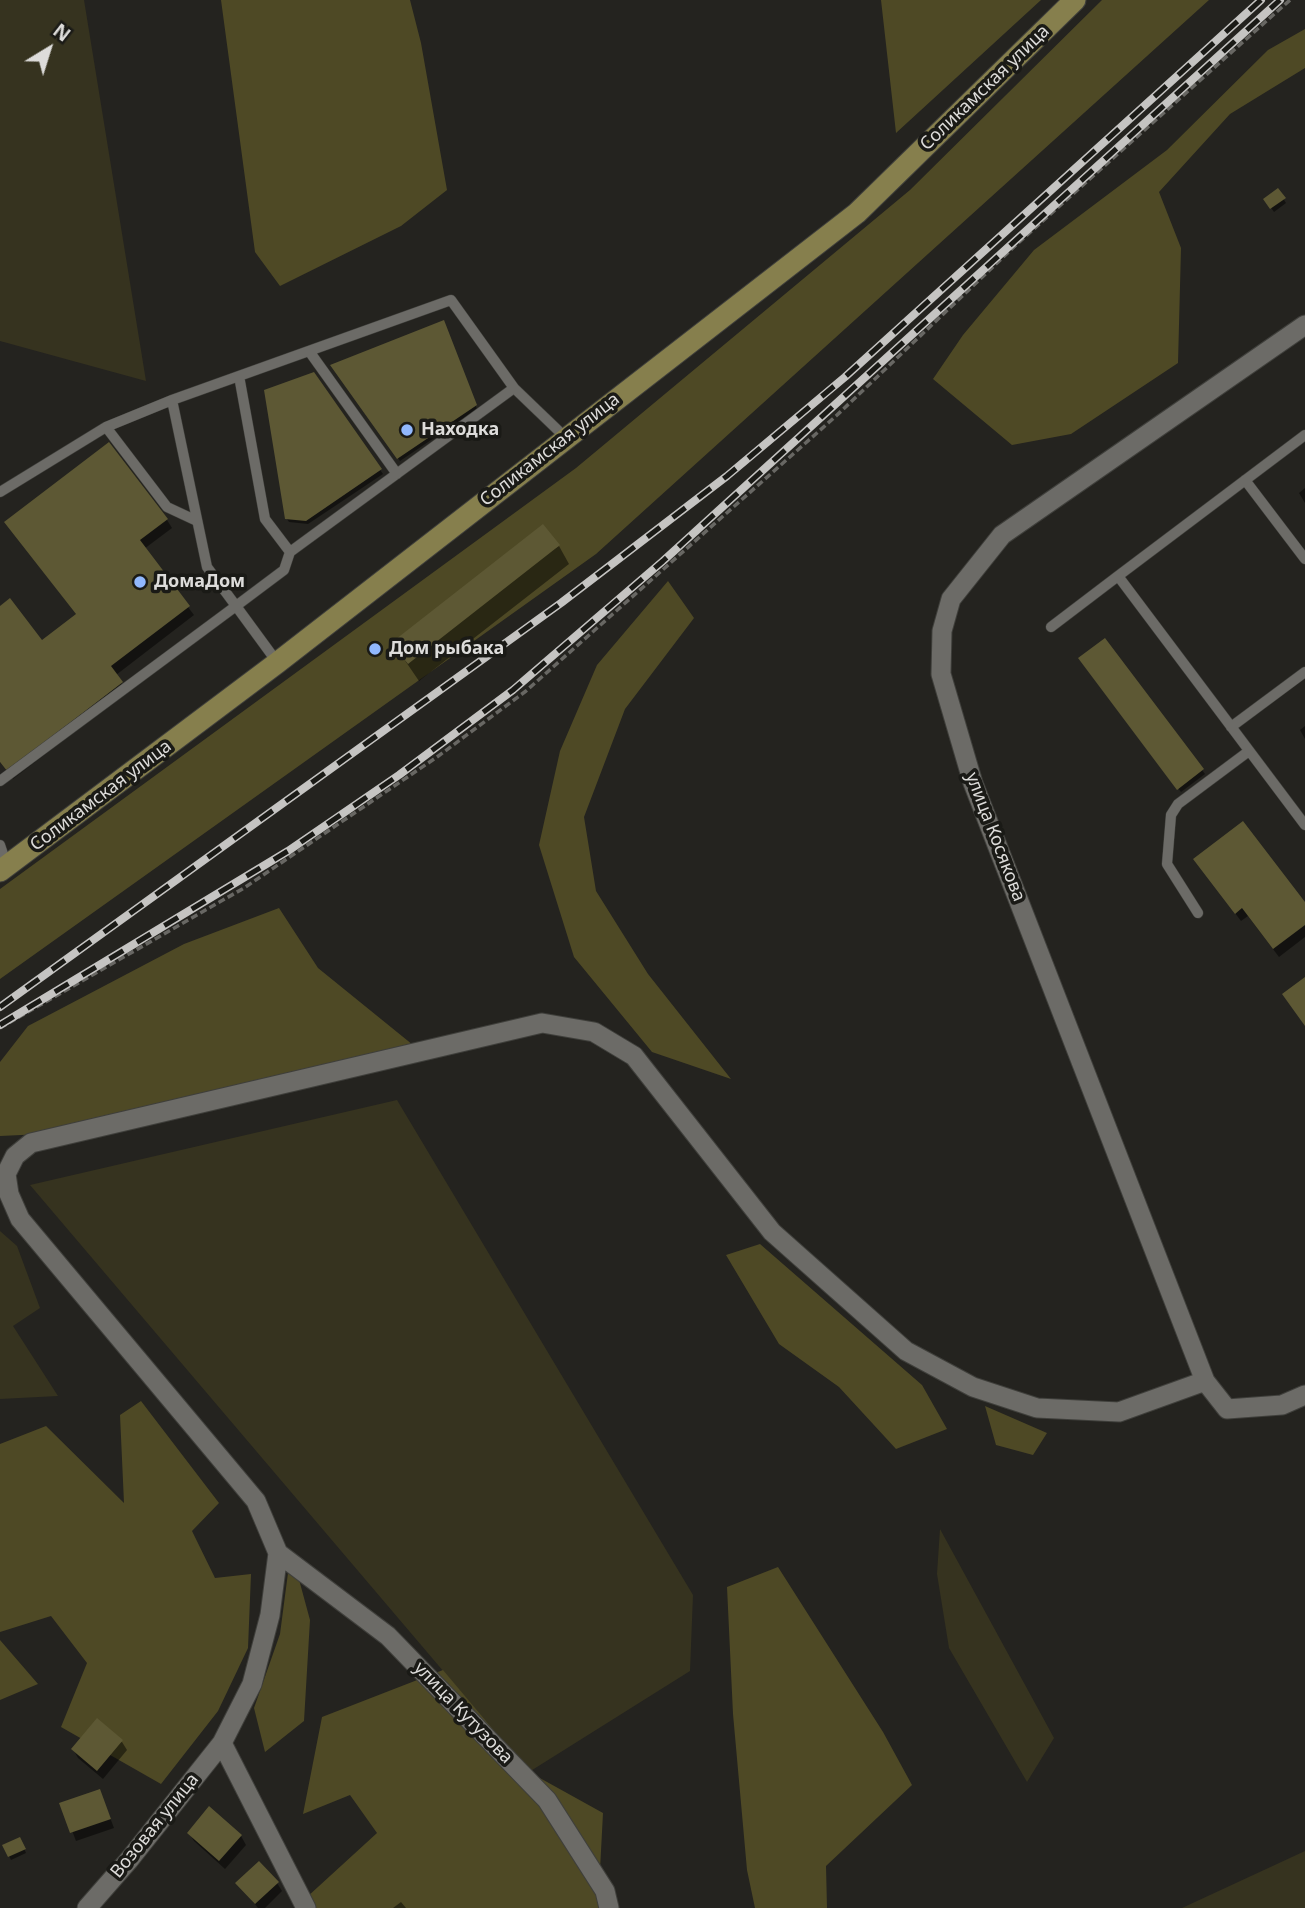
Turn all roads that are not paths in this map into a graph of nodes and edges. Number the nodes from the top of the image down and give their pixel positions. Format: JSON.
{"nodes":[{"id":1,"x":1075,"y":0,"type":"edge"},
{"id":2,"x":1305,"y":325,"type":"edge"},
{"id":3,"x":309,"y":351,"type":"junction"},
{"id":4,"x":239,"y":376,"type":"junction"},
{"id":5,"x":514,"y":388,"type":"junction"},
{"id":6,"x":172,"y":400,"type":"junction"},
{"id":7,"x":106,"y":427,"type":"junction"},
{"id":8,"x":1305,"y":435,"type":"edge"},
{"id":9,"x":565,"y":437,"type":"junction"},
{"id":10,"x":397,"y":474,"type":"junction"},
{"id":11,"x":1245,"y":480,"type":"junction"},
{"id":12,"x":0,"y":492,"type":"edge"},
{"id":13,"x":197,"y":521,"type":"junction"},
{"id":14,"x":290,"y":551,"type":"junction"},
{"id":15,"x":1305,"y":559,"type":"edge"},
{"id":16,"x":1118,"y":576,"type":"junction"},
{"id":17,"x":236,"y":606,"type":"junction"},
{"id":18,"x":1051,"y":627,"type":"dead end"},
{"id":19,"x":277,"y":663,"type":"junction"},
{"id":20,"x":1305,"y":672,"type":"edge"},
{"id":21,"x":1231,"y":727,"type":"junction"},
{"id":22,"x":1249,"y":751,"type":"junction"},
{"id":23,"x":0,"y":781,"type":"edge"},
{"id":24,"x":1305,"y":825,"type":"edge"},
{"id":25,"x":0,"y":845,"type":"edge"},
{"id":26,"x":3,"y":869,"type":"edge"},
{"id":27,"x":1198,"y":913,"type":"dead end"},
{"id":28,"x":1205,"y":1381,"type":"junction"},
{"id":29,"x":1305,"y":1395,"type":"edge"},
{"id":30,"x":278,"y":1553,"type":"junction"},
{"id":31,"x":222,"y":1743,"type":"junction"},
{"id":32,"x":86,"y":1908,"type":"edge"},
{"id":33,"x":306,"y":1908,"type":"edge"},
{"id":34,"x":609,"y":1908,"type":"edge"}],
"edges":[{"from":1,"to":9,"type":"main road","name":"Соликамская улица"},
{"from":2,"to":28,"type":"street","name":"улица Косякова"},
{"from":3,"to":4,"type":"lane"},
{"from":3,"to":5,"type":"lane"},
{"from":3,"to":10,"type":"lane"},
{"from":4,"to":6,"type":"lane"},
{"from":4,"to":14,"type":"lane"},
{"from":5,"to":9,"type":"lane"},
{"from":5,"to":10,"type":"lane"},
{"from":6,"to":7,"type":"lane"},
{"from":6,"to":13,"type":"lane"},
{"from":7,"to":12,"type":"lane"},
{"from":7,"to":13,"type":"lane"},
{"from":8,"to":11,"type":"lane"},
{"from":9,"to":19,"type":"main road","name":"Соликамская улица"},
{"from":10,"to":14,"type":"lane"},
{"from":11,"to":15,"type":"lane"},
{"from":11,"to":16,"type":"lane"},
{"from":13,"to":17,"type":"lane"},
{"from":14,"to":17,"type":"lane"},
{"from":16,"to":18,"type":"lane"},
{"from":16,"to":21,"type":"lane"},
{"from":17,"to":19,"type":"lane"},
{"from":17,"to":23,"type":"lane"},
{"from":19,"to":26,"type":"main road","name":"Соликамская улица"},
{"from":20,"to":21,"type":"lane"},
{"from":21,"to":22,"type":"lane"},
{"from":22,"to":24,"type":"lane"},
{"from":22,"to":27,"type":"lane"},
{"from":25,"to":26,"type":"lane"},
{"from":28,"to":29,"type":"street","name":"улица Косякова"},
{"from":28,"to":30,"type":"street"},
{"from":30,"to":31,"type":"street","name":"Возовая улица"},
{"from":30,"to":34,"type":"street","name":"улица Кутузова"},
{"from":31,"to":32,"type":"street","name":"Возовая улица"},
{"from":31,"to":33,"type":"street"}]}
